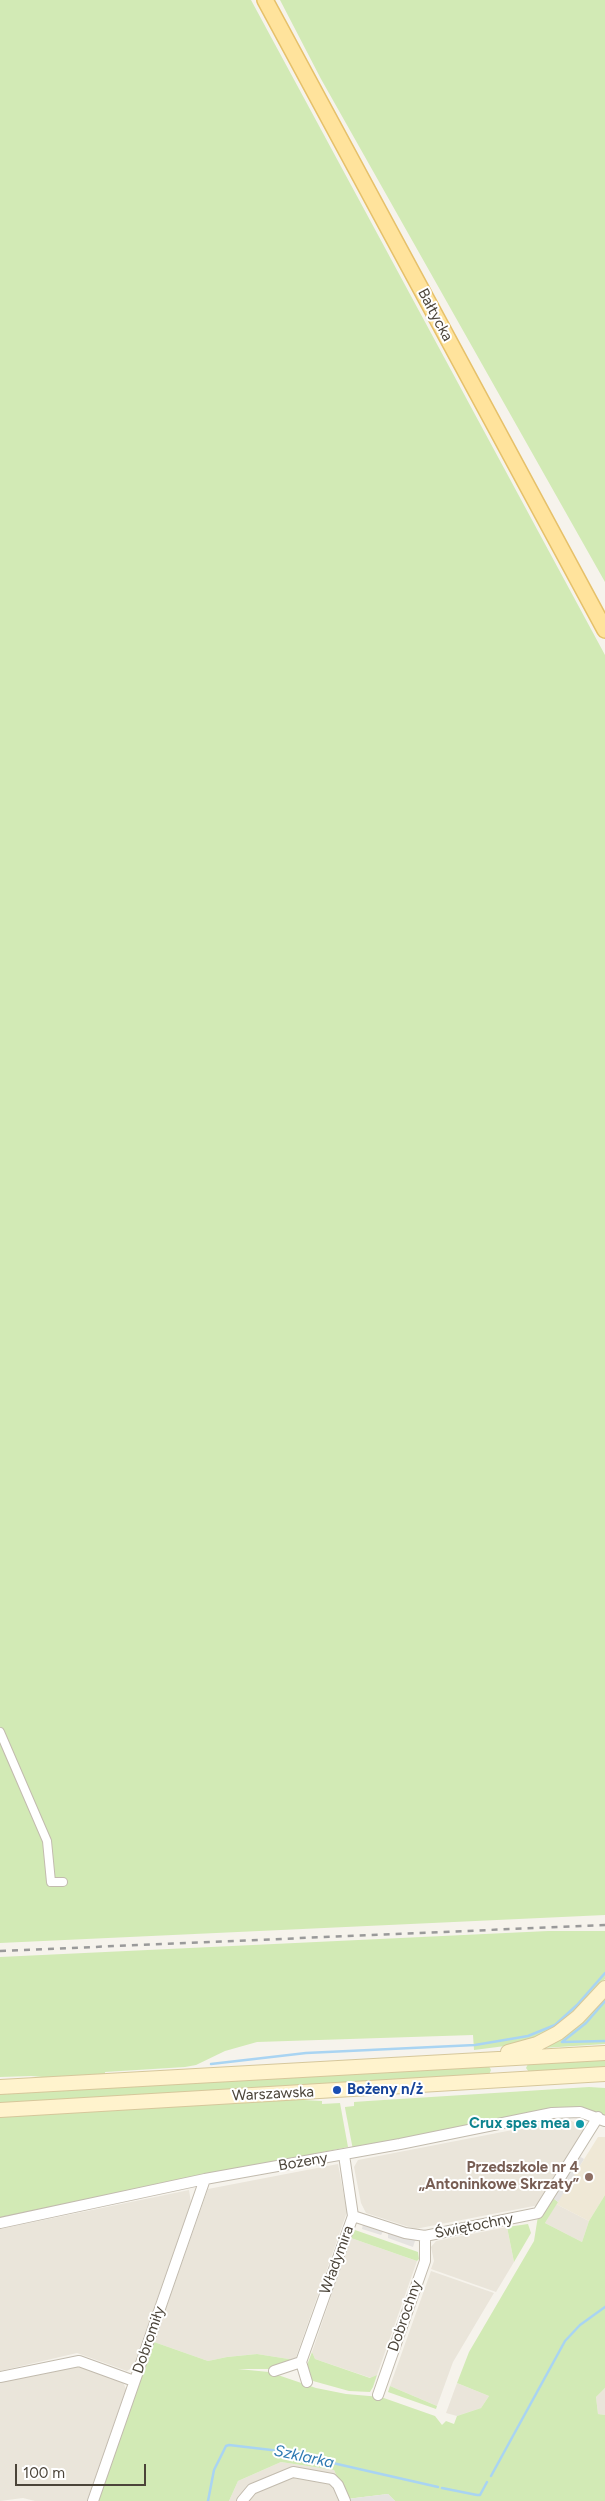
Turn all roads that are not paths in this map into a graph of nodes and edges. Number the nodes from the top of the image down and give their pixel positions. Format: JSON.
{"nodes":[{"id":1,"x":265,"y":0,"type":"edge"},
{"id":2,"x":605,"y":630,"type":"edge"},
{"id":3,"x":0,"y":1732,"type":"edge"},
{"id":4,"x":63,"y":1882,"type":"dead end"},
{"id":5,"x":605,"y":1988,"type":"edge"},
{"id":6,"x":605,"y":2053,"type":"edge"},
{"id":7,"x":456,"y":2061,"type":"junction"},
{"id":8,"x":605,"y":2076,"type":"edge"},
{"id":9,"x":0,"y":2087,"type":"edge"},
{"id":10,"x":0,"y":2110,"type":"edge"},
{"id":11,"x":602,"y":2119,"type":"edge"},
{"id":12,"x":344,"y":2155,"type":"junction"},
{"id":13,"x":205,"y":2179,"type":"junction"},
{"id":14,"x":353,"y":2216,"type":"junction"},
{"id":15,"x":0,"y":2223,"type":"edge"},
{"id":16,"x":425,"y":2236,"type":"junction"},
{"id":17,"x":301,"y":2362,"type":"junction"},
{"id":18,"x":274,"y":2371,"type":"dead end"},
{"id":19,"x":0,"y":2377,"type":"edge"},
{"id":20,"x":134,"y":2381,"type":"junction"},
{"id":21,"x":307,"y":2382,"type":"dead end"},
{"id":22,"x":378,"y":2395,"type":"dead end"},
{"id":23,"x":93,"y":2501,"type":"edge"},
{"id":24,"x":242,"y":2501,"type":"edge"},
{"id":25,"x":345,"y":2501,"type":"edge"}],
"edges":[{"from":1,"to":2,"type":"main road","name":"Bałtycka"},
{"from":3,"to":4,"type":"street"},
{"from":5,"to":7,"type":"main road"},
{"from":6,"to":7,"type":"main road","name":"Warszawska"},
{"from":7,"to":9,"type":"main road","name":"Warszawska"},
{"from":8,"to":10,"type":"main road","name":"Warszawska"},
{"from":11,"to":12,"type":"street","name":"Bożeny"},
{"from":11,"to":16,"type":"street","name":"Świętochny"},
{"from":12,"to":13,"type":"street","name":"Bożeny"},
{"from":12,"to":14,"type":"street","name":"Władymira"},
{"from":13,"to":15,"type":"street","name":"Bożeny"},
{"from":13,"to":20,"type":"street","name":"Dobromiły"},
{"from":14,"to":16,"type":"street","name":"Świętochny"},
{"from":14,"to":17,"type":"street","name":"Władymira"},
{"from":16,"to":22,"type":"street","name":"Dobrochny"},
{"from":17,"to":18,"type":"street"},
{"from":17,"to":21,"type":"street"},
{"from":19,"to":20,"type":"street"},
{"from":20,"to":23,"type":"street","name":"Dobromiły"},
{"from":24,"to":25,"type":"street"}]}
